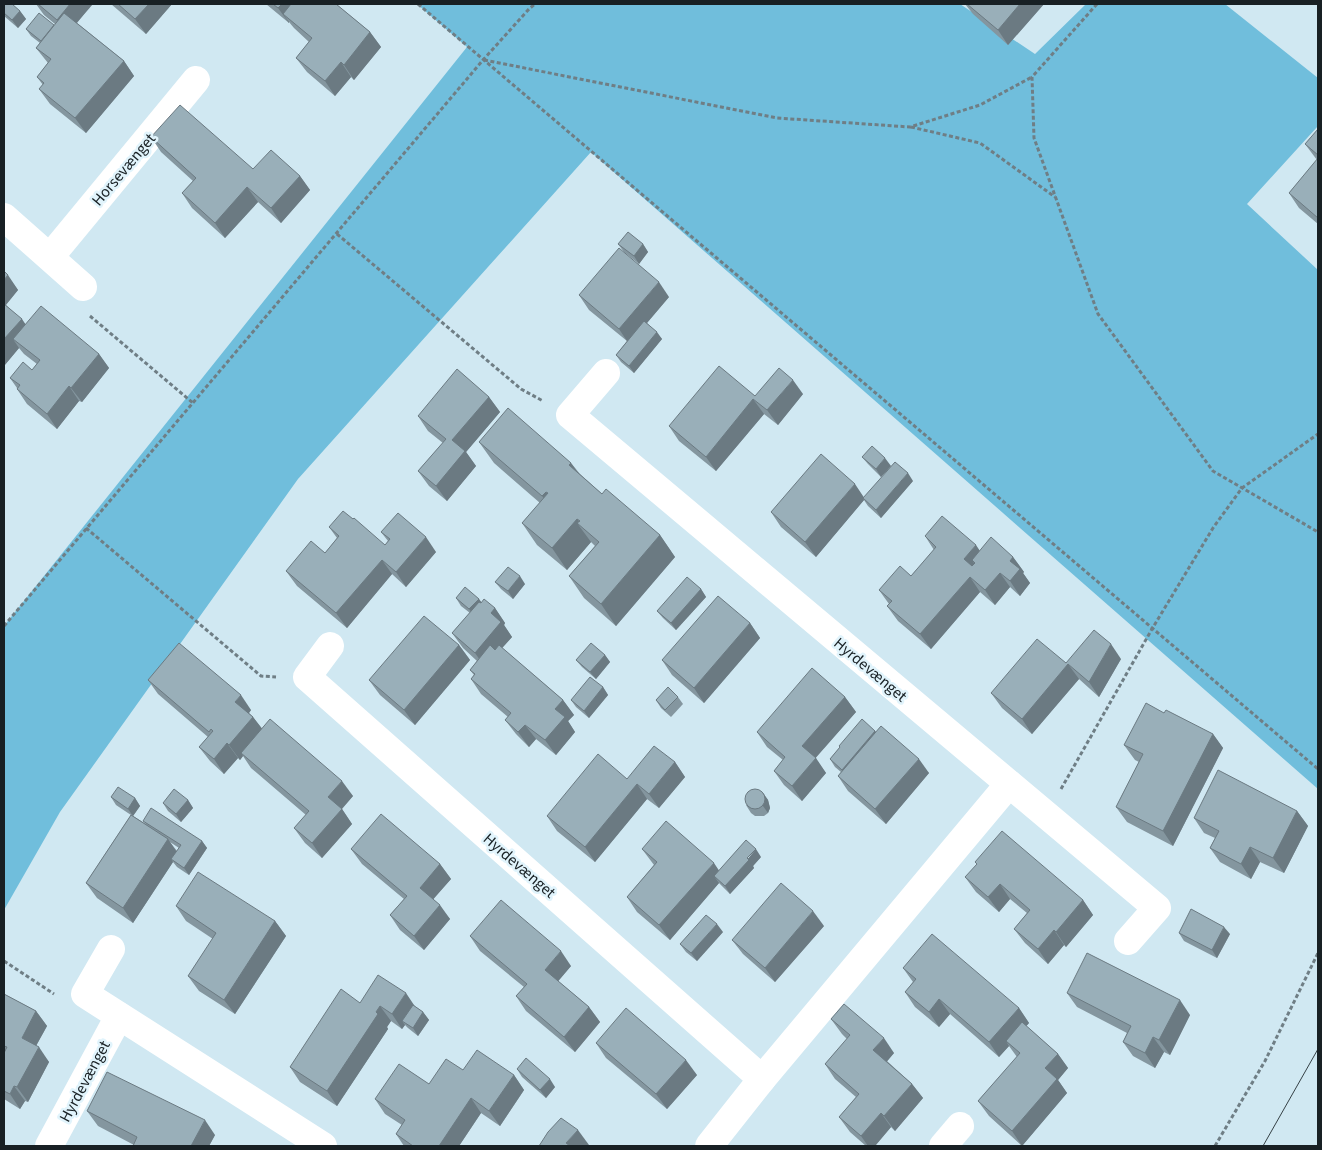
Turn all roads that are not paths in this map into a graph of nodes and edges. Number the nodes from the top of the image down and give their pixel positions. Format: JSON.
{"nodes":[{"id":1,"x":196,"y":80,"type":"dead end"},
{"id":2,"x":4,"y":217,"type":"edge"},
{"id":3,"x":50,"y":257,"type":"junction"},
{"id":4,"x":83,"y":287,"type":"road end"},
{"id":5,"x":606,"y":373,"type":"dead end"},
{"id":6,"x":330,"y":646,"type":"dead end"},
{"id":7,"x":1009,"y":784,"type":"junction"},
{"id":8,"x":1128,"y":941,"type":"dead end"},
{"id":9,"x":111,"y":949,"type":"dead end"},
{"id":10,"x":119,"y":1016,"type":"junction"},
{"id":11,"x":762,"y":1079,"type":"junction"},
{"id":12,"x":960,"y":1126,"type":"dead end"},
{"id":13,"x":718,"y":1143,"type":"edge"},
{"id":14,"x":49,"y":1146,"type":"edge"},
{"id":15,"x":323,"y":1146,"type":"edge"},
{"id":16,"x":943,"y":1146,"type":"edge"}],
"edges":[{"from":1,"to":3,"type":"street","name":"Horsevænget"},
{"from":2,"to":3,"type":"street"},
{"from":3,"to":4,"type":"street"},
{"from":5,"to":7,"type":"street","name":"Hyrdevænget"},
{"from":6,"to":11,"type":"street","name":"Hyrdevænget"},
{"from":7,"to":8,"type":"street","name":"Hyrdevænget"},
{"from":7,"to":11,"type":"street"},
{"from":9,"to":10,"type":"street"},
{"from":10,"to":14,"type":"street","name":"Hyrdevænget"},
{"from":10,"to":15,"type":"street"},
{"from":11,"to":13,"type":"street"},
{"from":12,"to":16,"type":"street"}]}
